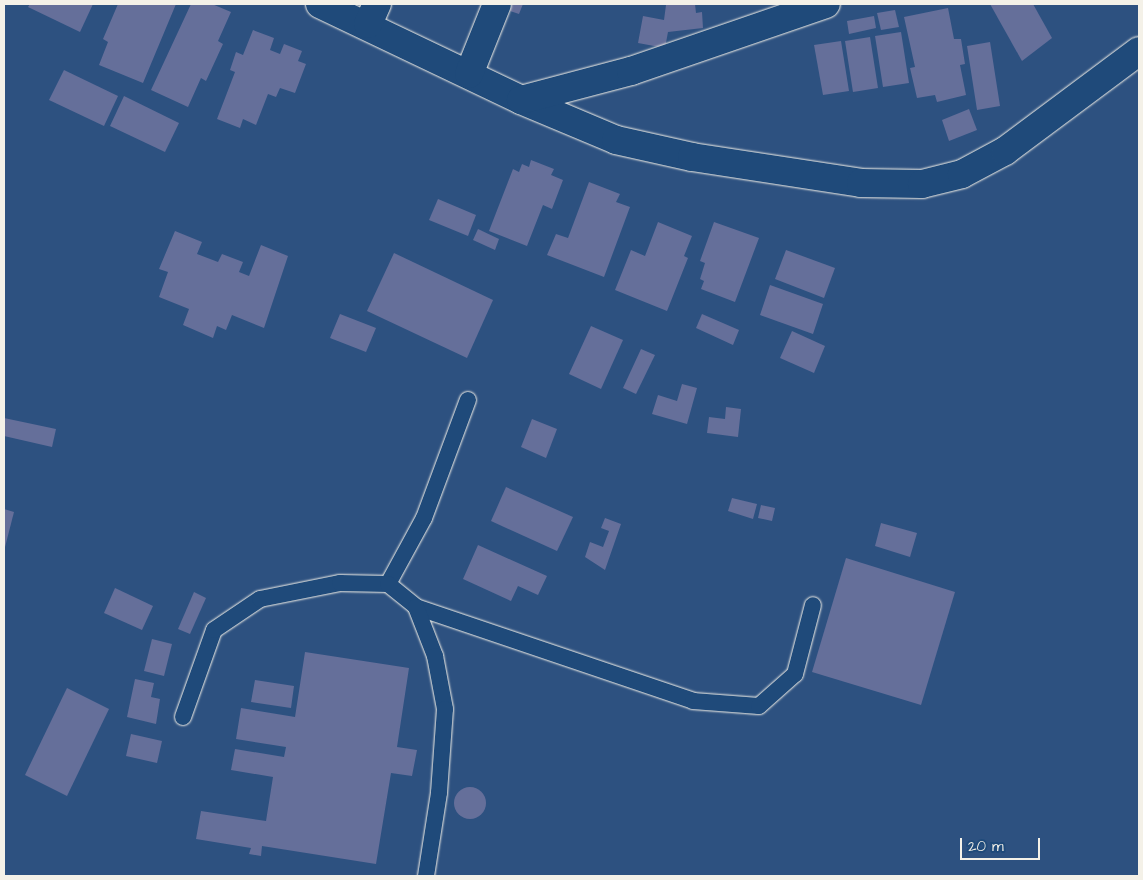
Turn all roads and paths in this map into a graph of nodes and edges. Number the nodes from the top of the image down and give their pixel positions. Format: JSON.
{"nodes":[{"id":1,"x":320,"y":4,"type":"edge"},
{"id":2,"x":497,"y":4,"type":"edge"},
{"id":3,"x":826,"y":4,"type":"edge"},
{"id":4,"x":372,"y":14,"type":"edge"},
{"id":5,"x":1139,"y":51,"type":"edge"},
{"id":6,"x":469,"y":74,"type":"junction"},
{"id":7,"x":521,"y":100,"type":"junction"},
{"id":8,"x":468,"y":400,"type":"dead end"},
{"id":9,"x":388,"y":584,"type":"junction"},
{"id":10,"x":813,"y":605,"type":"dead end"},
{"id":11,"x":416,"y":607,"type":"junction"},
{"id":12,"x":183,"y":717,"type":"dead end"},
{"id":13,"x":426,"y":876,"type":"edge"}],
"edges":[{"from":1,"to":4,"type":"street"},
{"from":2,"to":6,"type":"street"},
{"from":3,"to":7,"type":"street"},
{"from":4,"to":6,"type":"street"},
{"from":5,"to":7,"type":"street"},
{"from":6,"to":7,"type":"street"},
{"from":8,"to":9,"type":"lane"},
{"from":9,"to":11,"type":"lane"},
{"from":9,"to":12,"type":"lane"},
{"from":10,"to":11,"type":"lane"},
{"from":11,"to":13,"type":"lane"}]}
